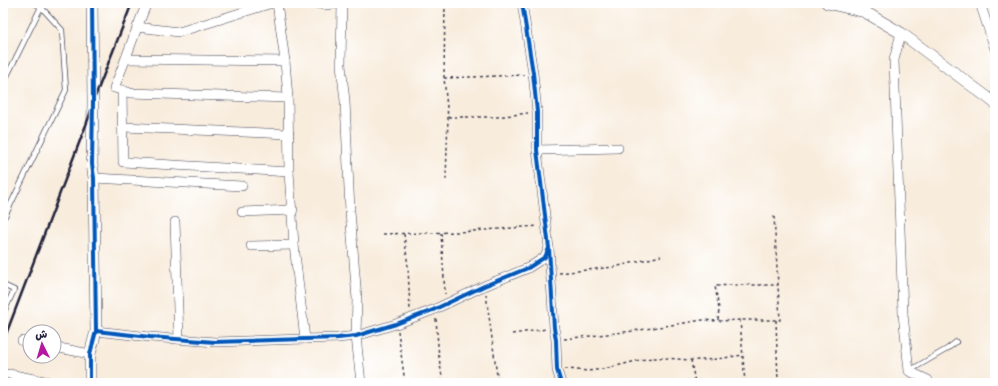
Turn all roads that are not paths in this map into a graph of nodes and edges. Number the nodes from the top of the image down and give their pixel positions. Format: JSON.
{"nodes":[{"id":1,"x":34,"y":3,"type":"edge"},
{"id":2,"x":92,"y":3,"type":"edge"},
{"id":3,"x":148,"y":3,"type":"edge"},
{"id":4,"x":272,"y":3,"type":"edge"},
{"id":5,"x":277,"y":3,"type":"edge"},
{"id":6,"x":316,"y":3,"type":"edge"},
{"id":7,"x":342,"y":3,"type":"edge"},
{"id":8,"x":522,"y":3,"type":"edge"},
{"id":9,"x":827,"y":3,"type":"edge"},
{"id":10,"x":980,"y":3,"type":"edge"},
{"id":11,"x":41,"y":7,"type":"junction"},
{"id":12,"x":137,"y":27,"type":"junction"},
{"id":13,"x":902,"y":33,"type":"junction"},
{"id":14,"x":995,"y":49,"type":"edge"},
{"id":15,"x":126,"y":59,"type":"junction"},
{"id":16,"x":285,"y":61,"type":"junction"},
{"id":17,"x":3,"y":84,"type":"edge"},
{"id":18,"x":122,"y":90,"type":"junction"},
{"id":19,"x":288,"y":98,"type":"junction"},
{"id":20,"x":995,"y":103,"type":"edge"},
{"id":21,"x":122,"y":127,"type":"junction"},
{"id":22,"x":289,"y":134,"type":"junction"},
{"id":23,"x":618,"y":148,"type":"dead end"},
{"id":24,"x":537,"y":150,"type":"junction"},
{"id":25,"x":289,"y":172,"type":"junction"},
{"id":26,"x":94,"y":178,"type":"junction"},
{"id":27,"x":242,"y":186,"type":"dead end"},
{"id":28,"x":292,"y":210,"type":"junction"},
{"id":29,"x":242,"y":212,"type":"dead end"},
{"id":30,"x":4,"y":217,"type":"edge"},
{"id":31,"x":175,"y":222,"type":"dead end"},
{"id":32,"x":294,"y":245,"type":"junction"},
{"id":33,"x":251,"y":246,"type":"dead end"},
{"id":34,"x":549,"y":248,"type":"junction"},
{"id":35,"x":3,"y":285,"type":"edge"},
{"id":36,"x":3,"y":314,"type":"edge"},
{"id":37,"x":96,"y":331,"type":"junction"},
{"id":38,"x":356,"y":336,"type":"junction"},
{"id":39,"x":180,"y":339,"type":"junction"},
{"id":40,"x":305,"y":340,"type":"junction"},
{"id":41,"x":956,"y":342,"type":"dead end"},
{"id":42,"x":62,"y":349,"type":"edge"},
{"id":43,"x":90,"y":354,"type":"junction"},
{"id":44,"x":909,"y":371,"type":"junction"},
{"id":45,"x":9,"y":374,"type":"dead end"},
{"id":46,"x":54,"y":383,"type":"edge"},
{"id":47,"x":90,"y":383,"type":"edge"},
{"id":48,"x":361,"y":383,"type":"edge"},
{"id":49,"x":561,"y":383,"type":"edge"},
{"id":50,"x":929,"y":383,"type":"edge"}],
"edges":[{"from":1,"to":11,"type":"lane"},
{"from":2,"to":26,"type":"street"},
{"from":3,"to":12,"type":"street"},
{"from":4,"to":12,"type":"street"},
{"from":5,"to":16,"type":"street"},
{"from":6,"to":7,"type":"street"},
{"from":7,"to":38,"type":"street"},
{"from":8,"to":24,"type":"street"},
{"from":9,"to":13,"type":"street"},
{"from":10,"to":14,"type":"street"},
{"from":11,"to":17,"type":"lane"},
{"from":11,"to":30,"type":"lane"},
{"from":12,"to":15,"type":"street"},
{"from":13,"to":20,"type":"street"},
{"from":13,"to":44,"type":"street"},
{"from":15,"to":16,"type":"street"},
{"from":15,"to":18,"type":"street"},
{"from":16,"to":19,"type":"street"},
{"from":18,"to":19,"type":"street"},
{"from":18,"to":21,"type":"street"},
{"from":19,"to":22,"type":"street"},
{"from":21,"to":22,"type":"street"},
{"from":21,"to":25,"type":"street"},
{"from":22,"to":25,"type":"street"},
{"from":23,"to":24,"type":"street"},
{"from":24,"to":34,"type":"street"},
{"from":25,"to":28,"type":"street"},
{"from":26,"to":27,"type":"street"},
{"from":26,"to":37,"type":"street"},
{"from":28,"to":29,"type":"street"},
{"from":28,"to":32,"type":"street"},
{"from":31,"to":39,"type":"street"},
{"from":32,"to":33,"type":"street"},
{"from":32,"to":40,"type":"street"},
{"from":34,"to":38,"type":"street"},
{"from":34,"to":49,"type":"street"},
{"from":35,"to":36,"type":"lane"},
{"from":37,"to":39,"type":"street"},
{"from":37,"to":43,"type":"street"},
{"from":38,"to":40,"type":"street"},
{"from":38,"to":48,"type":"street"},
{"from":39,"to":40,"type":"street"},
{"from":41,"to":44,"type":"lane"},
{"from":42,"to":43,"type":"street"},
{"from":43,"to":47,"type":"street"},
{"from":44,"to":50,"type":"street"},
{"from":45,"to":46,"type":"street"}]}
